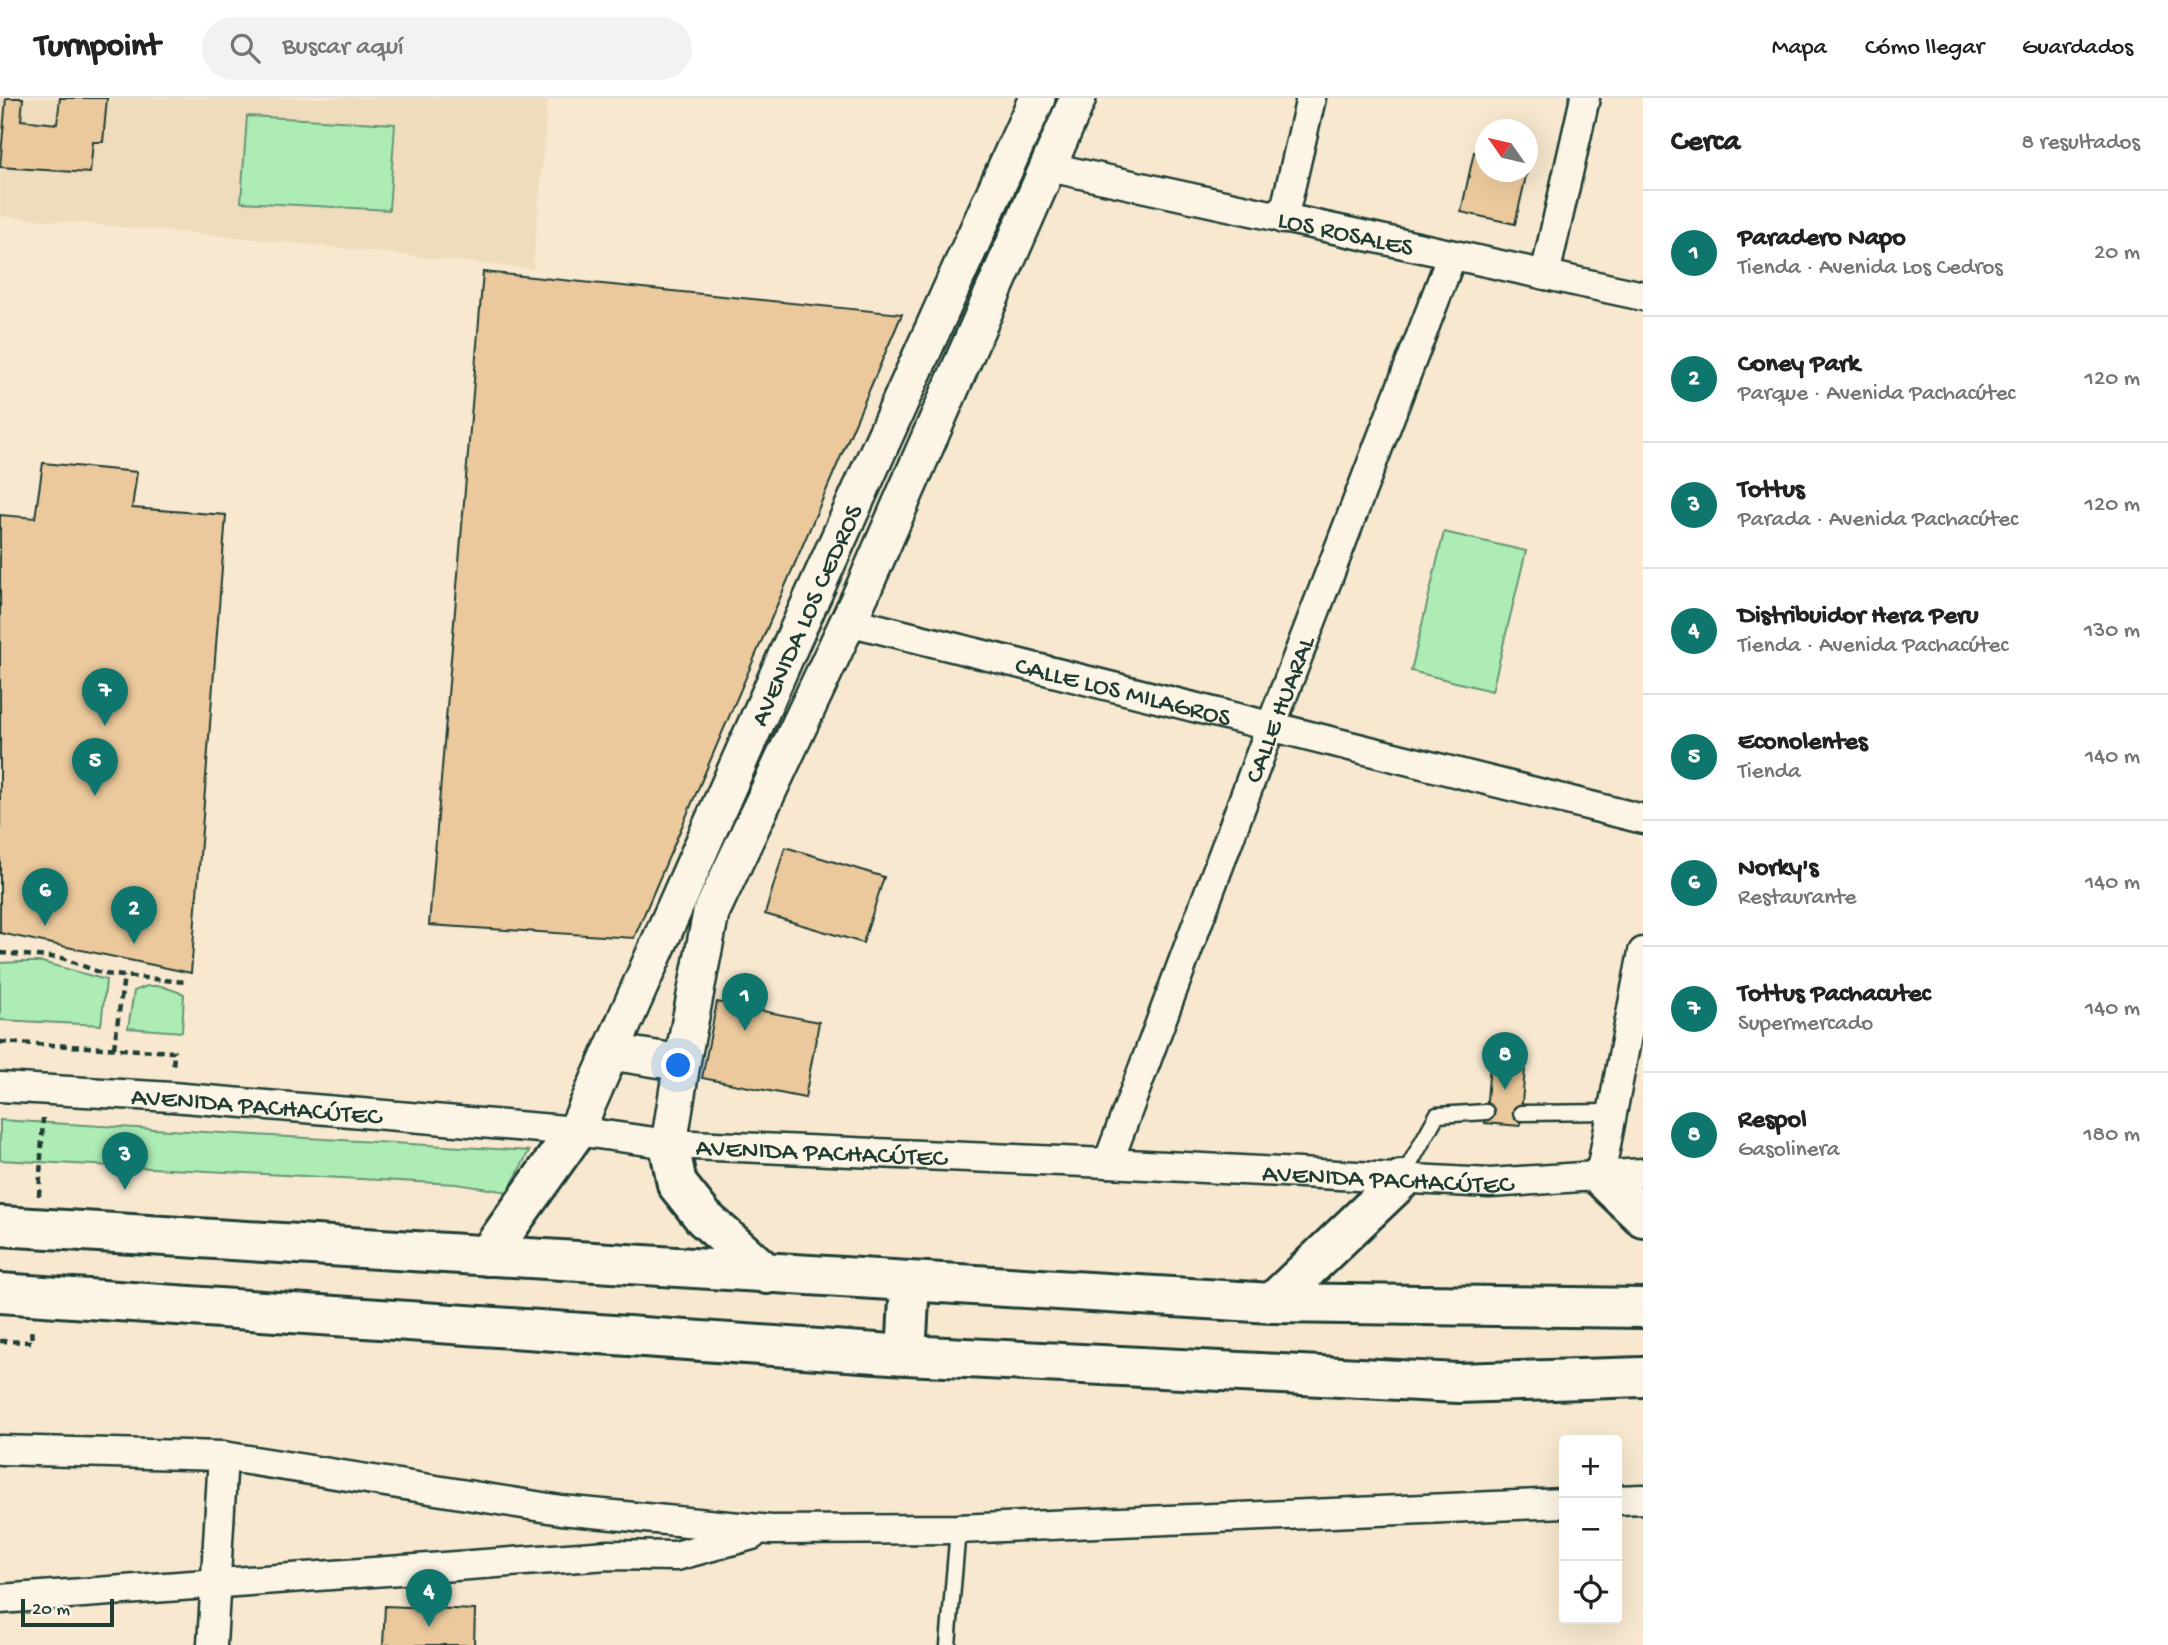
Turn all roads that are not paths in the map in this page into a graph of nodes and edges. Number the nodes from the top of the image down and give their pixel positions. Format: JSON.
{"nodes":[{"id":1,"x":1038,"y":98,"type":"edge"},
{"id":2,"x":1077,"y":98,"type":"edge"},
{"id":3,"x":1311,"y":98,"type":"edge"},
{"id":4,"x":1585,"y":98,"type":"edge"},
{"id":5,"x":1049,"y":167,"type":"junction"},
{"id":6,"x":1283,"y":219,"type":"junction"},
{"id":7,"x":1452,"y":255,"type":"junction"},
{"id":8,"x":1545,"y":275,"type":"junction"},
{"id":9,"x":1643,"y":296,"type":"edge"},
{"id":10,"x":848,"y":621,"type":"junction"},
{"id":11,"x":1271,"y":726,"type":"junction"},
{"id":12,"x":1643,"y":819,"type":"edge"},
{"id":13,"x":1643,"y":951,"type":"edge"},
{"id":14,"x":611,"y":1052,"type":"junction"},
{"id":15,"x":682,"y":1063,"type":"junction"},
{"id":16,"x":0,"y":1087,"type":"edge"},
{"id":17,"x":1486,"y":1112,"type":"dead end"},
{"id":18,"x":1612,"y":1112,"type":"junction"},
{"id":19,"x":1521,"y":1113,"type":"dead end"},
{"id":20,"x":576,"y":1131,"type":"junction"},
{"id":21,"x":669,"y":1144,"type":"junction"},
{"id":22,"x":1108,"y":1163,"type":"junction"},
{"id":23,"x":1643,"y":1173,"type":"edge"},
{"id":24,"x":1600,"y":1177,"type":"junction"},
{"id":25,"x":1401,"y":1180,"type":"junction"},
{"id":26,"x":1643,"y":1217,"type":"edge"},
{"id":27,"x":18,"y":1227,"type":"edge"},
{"id":28,"x":487,"y":1256,"type":"junction"},
{"id":29,"x":767,"y":1273,"type":"junction"},
{"id":30,"x":910,"y":1282,"type":"junction"},
{"id":31,"x":0,"y":1293,"type":"edge"},
{"id":32,"x":1272,"y":1303,"type":"junction"},
{"id":33,"x":1643,"y":1308,"type":"edge"},
{"id":34,"x":906,"y":1355,"type":"junction"},
{"id":35,"x":1643,"y":1377,"type":"edge"},
{"id":36,"x":0,"y":1450,"type":"edge"},
{"id":37,"x":223,"y":1456,"type":"junction"},
{"id":38,"x":1643,"y":1499,"type":"edge"},
{"id":39,"x":1622,"y":1500,"type":"edge"},
{"id":40,"x":1559,"y":1503,"type":"edge"},
{"id":41,"x":958,"y":1529,"type":"junction"},
{"id":42,"x":771,"y":1530,"type":"junction"},
{"id":43,"x":215,"y":1583,"type":"junction"},
{"id":44,"x":0,"y":1599,"type":"edge"},
{"id":45,"x":212,"y":1645,"type":"edge"},
{"id":46,"x":948,"y":1645,"type":"edge"}],
"edges":[{"from":1,"to":14,"type":"street","name":"AVENIDA LOS CEDROS"},
{"from":2,"to":5,"type":"street","name":"AVENIDA LOS CEDROS"},
{"from":3,"to":6,"type":"street"},
{"from":4,"to":8,"type":"street"},
{"from":5,"to":6,"type":"street","name":"LOS ROSALES"},
{"from":5,"to":10,"type":"street","name":"AVENIDA LOS CEDROS"},
{"from":6,"to":7,"type":"street","name":"LOS ROSALES"},
{"from":7,"to":8,"type":"street","name":"LOS ROSALES"},
{"from":7,"to":11,"type":"street","name":"CALLE HUARAL"},
{"from":8,"to":9,"type":"street","name":"LOS ROSALES"},
{"from":10,"to":11,"type":"street","name":"CALLE LOS MILAGROS"},
{"from":10,"to":15,"type":"street","name":"AVENIDA LOS CEDROS"},
{"from":11,"to":12,"type":"street","name":"CALLE LOS MILAGROS"},
{"from":11,"to":22,"type":"street","name":"CALLE HUARAL"},
{"from":13,"to":18,"type":"street"},
{"from":14,"to":15,"type":"street"},
{"from":14,"to":20,"type":"street","name":"AVENIDA LOS CEDROS"},
{"from":15,"to":21,"type":"street","name":"AVENIDA LOS CEDROS"},
{"from":16,"to":20,"type":"street","name":"AVENIDA PACHACÚTEC"},
{"from":17,"to":25,"type":"lane"},
{"from":18,"to":19,"type":"lane"},
{"from":18,"to":24,"type":"street"},
{"from":20,"to":21,"type":"street","name":"AVENIDA PACHACÚTEC"},
{"from":20,"to":28,"type":"main road"},
{"from":21,"to":22,"type":"street","name":"AVENIDA PACHACÚTEC"},
{"from":21,"to":29,"type":"main road"},
{"from":22,"to":25,"type":"street","name":"AVENIDA PACHACÚTEC"},
{"from":23,"to":24,"type":"street","name":"AVENIDA PACHACÚTEC"},
{"from":24,"to":25,"type":"street","name":"AVENIDA PACHACÚTEC"},
{"from":24,"to":26,"type":"main road"},
{"from":25,"to":32,"type":"main road"},
{"from":27,"to":28,"type":"main road"},
{"from":28,"to":29,"type":"main road"},
{"from":29,"to":30,"type":"main road"},
{"from":30,"to":32,"type":"main road"},
{"from":30,"to":34,"type":"main road"},
{"from":31,"to":34,"type":"main road"},
{"from":32,"to":33,"type":"main road"},
{"from":34,"to":35,"type":"main road"},
{"from":36,"to":37,"type":"street"},
{"from":37,"to":42,"type":"street"},
{"from":37,"to":43,"type":"street"},
{"from":38,"to":39,"type":"street"},
{"from":40,"to":41,"type":"street"},
{"from":41,"to":42,"type":"street"},
{"from":41,"to":46,"type":"lane"},
{"from":42,"to":43,"type":"street"},
{"from":43,"to":44,"type":"street"},
{"from":43,"to":45,"type":"street"}]}
